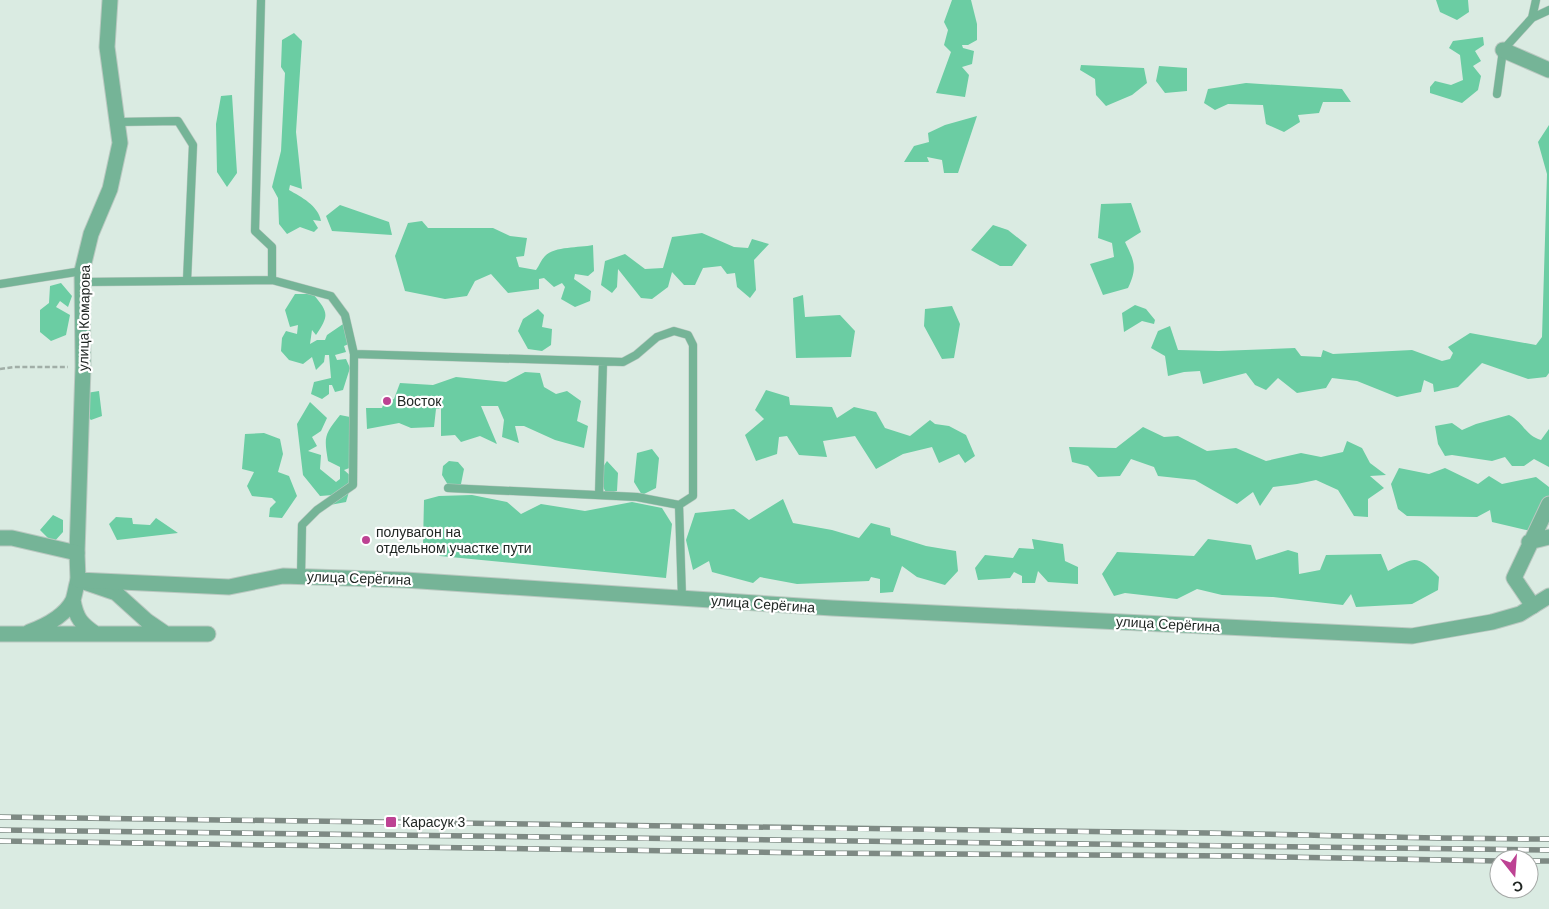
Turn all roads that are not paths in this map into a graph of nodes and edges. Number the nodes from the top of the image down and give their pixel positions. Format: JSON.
{"nodes":[{"id":1,"x":110,"y":0,"type":"edge"},
{"id":2,"x":261,"y":0,"type":"edge"},
{"id":3,"x":1536,"y":0,"type":"edge"},
{"id":4,"x":1549,"y":10,"type":"edge"},
{"id":5,"x":1532,"y":18,"type":"junction"},
{"id":6,"x":1503,"y":50,"type":"junction"},
{"id":7,"x":1549,"y":70,"type":"edge"},
{"id":8,"x":1497,"y":94,"type":"dead end"},
{"id":9,"x":117,"y":122,"type":"junction"},
{"id":10,"x":82,"y":276,"type":"junction"},
{"id":11,"x":272,"y":280,"type":"junction"},
{"id":12,"x":187,"y":281,"type":"junction"},
{"id":13,"x":0,"y":284,"type":"edge"},
{"id":14,"x":354,"y":354,"type":"junction"},
{"id":15,"x":603,"y":362,"type":"junction"},
{"id":16,"x":448,"y":488,"type":"dead end"},
{"id":17,"x":599,"y":495,"type":"junction"},
{"id":18,"x":1549,"y":504,"type":"edge"},
{"id":19,"x":679,"y":505,"type":"junction"},
{"id":20,"x":1549,"y":537,"type":"edge"},
{"id":21,"x":0,"y":538,"type":"edge"},
{"id":22,"x":1529,"y":542,"type":"junction"},
{"id":23,"x":77,"y":553,"type":"junction"},
{"id":24,"x":301,"y":576,"type":"junction"},
{"id":25,"x":78,"y":580,"type":"junction"},
{"id":26,"x":1549,"y":596,"type":"edge"},
{"id":27,"x":682,"y":598,"type":"junction"},
{"id":28,"x":72,"y":600,"type":"junction"},
{"id":29,"x":1533,"y":606,"type":"junction"},
{"id":30,"x":0,"y":634,"type":"edge"},
{"id":31,"x":23,"y":634,"type":"junction"},
{"id":32,"x":96,"y":634,"type":"junction"},
{"id":33,"x":166,"y":634,"type":"junction"},
{"id":34,"x":208,"y":634,"type":"dead end"}],
"edges":[{"from":1,"to":9,"type":"street","name":"улица Комарова"},
{"from":2,"to":11,"type":"lane"},
{"from":3,"to":5,"type":"lane"},
{"from":4,"to":5,"type":"lane"},
{"from":5,"to":6,"type":"lane"},
{"from":6,"to":7,"type":"street"},
{"from":6,"to":8,"type":"lane"},
{"from":9,"to":10,"type":"street","name":"улица Комарова"},
{"from":9,"to":12,"type":"lane"},
{"from":10,"to":12,"type":"lane"},
{"from":10,"to":13,"type":"lane"},
{"from":10,"to":23,"type":"street","name":"улица Комарова"},
{"from":11,"to":12,"type":"lane"},
{"from":11,"to":14,"type":"lane"},
{"from":14,"to":15,"type":"lane"},
{"from":14,"to":24,"type":"lane"},
{"from":15,"to":17,"type":"lane"},
{"from":15,"to":19,"type":"lane"},
{"from":16,"to":17,"type":"lane"},
{"from":17,"to":19,"type":"lane"},
{"from":18,"to":22,"type":"street"},
{"from":19,"to":27,"type":"lane"},
{"from":20,"to":22,"type":"street"},
{"from":21,"to":23,"type":"street"},
{"from":22,"to":29,"type":"street"},
{"from":23,"to":25,"type":"street"},
{"from":24,"to":25,"type":"street","name":"улица Серёгина"},
{"from":24,"to":27,"type":"street","name":"улица Серёгина"},
{"from":25,"to":28,"type":"street"},
{"from":25,"to":33,"type":"street"},
{"from":26,"to":29,"type":"street","name":"улица Серёгина"},
{"from":27,"to":29,"type":"street","name":"улица Серёгина"},
{"from":28,"to":31,"type":"street"},
{"from":28,"to":32,"type":"street"},
{"from":30,"to":31,"type":"street"},
{"from":31,"to":32,"type":"street"},
{"from":32,"to":33,"type":"street"},
{"from":33,"to":34,"type":"street"}]}
